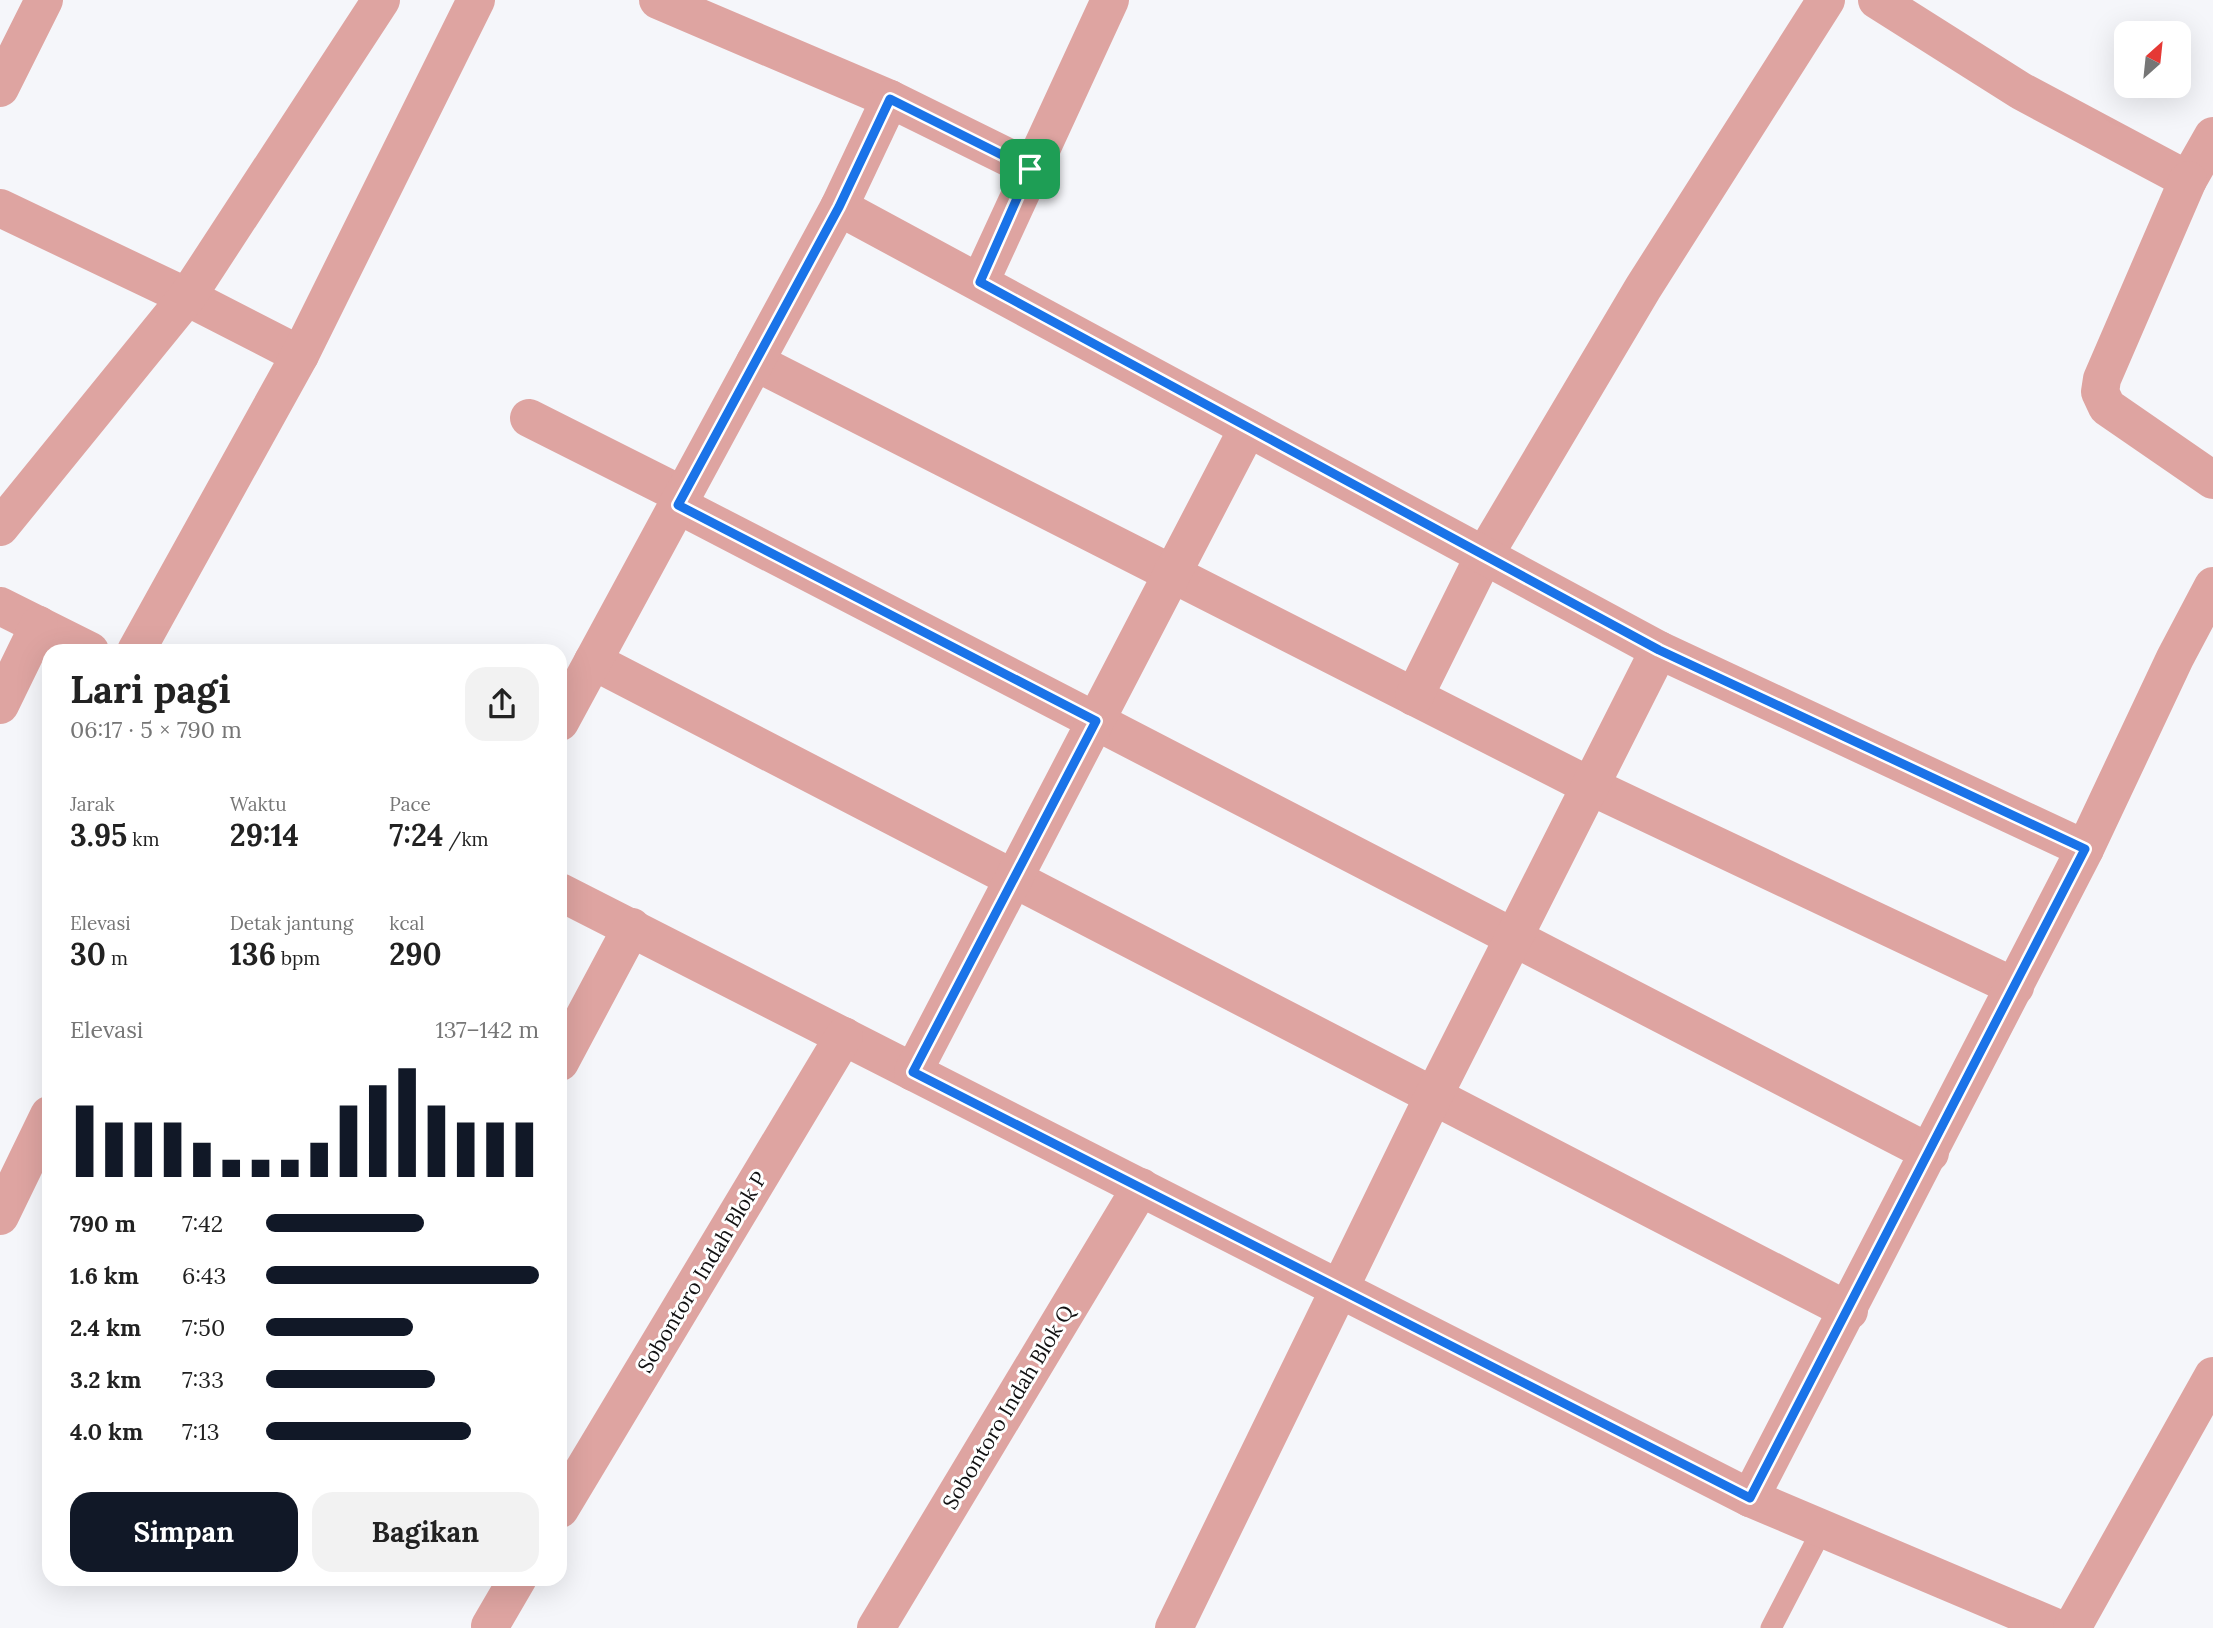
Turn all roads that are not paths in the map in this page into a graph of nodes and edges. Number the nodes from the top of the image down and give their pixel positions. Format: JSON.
{"nodes":[{"id":1,"x":44,"y":0,"type":"edge"},
{"id":2,"x":381,"y":0,"type":"edge"},
{"id":3,"x":475,"y":0,"type":"edge"},
{"id":4,"x":658,"y":0,"type":"edge"},
{"id":5,"x":1110,"y":0,"type":"edge"},
{"id":6,"x":1826,"y":0,"type":"edge"},
{"id":7,"x":1877,"y":0,"type":"edge"},
{"id":8,"x":0,"y":88,"type":"edge"},
{"id":9,"x":890,"y":99,"type":"junction"},
{"id":10,"x":2213,"y":136,"type":"edge"},
{"id":11,"x":1030,"y":169,"type":"junction"},
{"id":12,"x":2188,"y":180,"type":"junction"},
{"id":13,"x":839,"y":207,"type":"junction"},
{"id":14,"x":0,"y":208,"type":"edge"},
{"id":15,"x":980,"y":282,"type":"junction"},
{"id":16,"x":187,"y":297,"type":"junction"},
{"id":17,"x":300,"y":355,"type":"junction"},
{"id":18,"x":755,"y":362,"type":"junction"},
{"id":19,"x":529,"y":418,"type":"dead end"},
{"id":20,"x":1248,"y":428,"type":"junction"},
{"id":21,"x":2213,"y":480,"type":"edge"},
{"id":22,"x":680,"y":500,"type":"junction"},
{"id":23,"x":0,"y":527,"type":"edge"},
{"id":24,"x":1484,"y":556,"type":"junction"},
{"id":25,"x":1172,"y":575,"type":"junction"},
{"id":26,"x":2213,"y":586,"type":"edge"},
{"id":27,"x":0,"y":606,"type":"edge"},
{"id":28,"x":39,"y":625,"type":"junction"},
{"id":29,"x":76,"y":644,"type":"edge"},
{"id":30,"x":140,"y":644,"type":"edge"},
{"id":31,"x":1659,"y":650,"type":"junction"},
{"id":32,"x":593,"y":661,"type":"junction"},
{"id":33,"x":1415,"y":697,"type":"junction"},
{"id":34,"x":0,"y":705,"type":"edge"},
{"id":35,"x":567,"y":709,"type":"edge"},
{"id":36,"x":1096,"y":721,"type":"junction"},
{"id":37,"x":1590,"y":786,"type":"junction"},
{"id":38,"x":2085,"y":849,"type":"junction"},
{"id":39,"x":1014,"y":878,"type":"junction"},
{"id":40,"x":567,"y":895,"type":"edge"},
{"id":41,"x":632,"y":927,"type":"junction"},
{"id":42,"x":1514,"y":937,"type":"junction"},
{"id":43,"x":2015,"y":987,"type":"junction"},
{"id":44,"x":844,"y":1035,"type":"junction"},
{"id":45,"x":567,"y":1049,"type":"edge"},
{"id":46,"x":913,"y":1072,"type":"junction"},
{"id":47,"x":1434,"y":1095,"type":"junction"},
{"id":48,"x":42,"y":1129,"type":"edge"},
{"id":49,"x":1930,"y":1153,"type":"junction"},
{"id":50,"x":1141,"y":1187,"type":"junction"},
{"id":51,"x":0,"y":1216,"type":"edge"},
{"id":52,"x":1341,"y":1289,"type":"junction"},
{"id":53,"x":1849,"y":1311,"type":"junction"},
{"id":54,"x":2213,"y":1376,"type":"edge"},
{"id":55,"x":567,"y":1497,"type":"edge"},
{"id":56,"x":1750,"y":1498,"type":"junction"},
{"id":57,"x":1823,"y":1528,"type":"junction"},
{"id":58,"x":513,"y":1586,"type":"edge"},
{"id":59,"x":489,"y":1626,"type":"dead end"},
{"id":60,"x":876,"y":1628,"type":"edge"},
{"id":61,"x":1174,"y":1628,"type":"edge"},
{"id":62,"x":1771,"y":1628,"type":"edge"},
{"id":63,"x":2057,"y":1628,"type":"edge"},
{"id":64,"x":2071,"y":1628,"type":"edge"}],
"edges":[{"from":1,"to":8,"type":"street"},
{"from":2,"to":16,"type":"street"},
{"from":3,"to":17,"type":"street"},
{"from":4,"to":9,"type":"street"},
{"from":5,"to":11,"type":"street"},
{"from":6,"to":24,"type":"street"},
{"from":7,"to":12,"type":"street"},
{"from":9,"to":11,"type":"street"},
{"from":9,"to":13,"type":"street"},
{"from":10,"to":12,"type":"street"},
{"from":11,"to":15,"type":"street"},
{"from":12,"to":21,"type":"street"},
{"from":13,"to":15,"type":"street"},
{"from":13,"to":18,"type":"street"},
{"from":14,"to":16,"type":"street"},
{"from":15,"to":20,"type":"street"},
{"from":16,"to":17,"type":"street"},
{"from":16,"to":23,"type":"street"},
{"from":17,"to":30,"type":"street"},
{"from":18,"to":22,"type":"street"},
{"from":18,"to":25,"type":"street"},
{"from":19,"to":22,"type":"street"},
{"from":20,"to":24,"type":"street"},
{"from":20,"to":25,"type":"street"},
{"from":22,"to":32,"type":"street"},
{"from":22,"to":36,"type":"street"},
{"from":24,"to":31,"type":"street"},
{"from":24,"to":33,"type":"street"},
{"from":25,"to":33,"type":"street"},
{"from":25,"to":36,"type":"street"},
{"from":26,"to":38,"type":"street"},
{"from":27,"to":28,"type":"street"},
{"from":28,"to":29,"type":"street"},
{"from":28,"to":34,"type":"street"},
{"from":31,"to":37,"type":"street"},
{"from":31,"to":38,"type":"street"},
{"from":32,"to":35,"type":"street"},
{"from":32,"to":39,"type":"street"},
{"from":33,"to":37,"type":"street"},
{"from":36,"to":39,"type":"street"},
{"from":36,"to":42,"type":"street"},
{"from":37,"to":42,"type":"street"},
{"from":37,"to":43,"type":"street"},
{"from":38,"to":43,"type":"street"},
{"from":39,"to":46,"type":"street"},
{"from":39,"to":47,"type":"street"},
{"from":40,"to":41,"type":"street"},
{"from":41,"to":44,"type":"street"},
{"from":41,"to":45,"type":"street"},
{"from":42,"to":47,"type":"street"},
{"from":42,"to":49,"type":"street"},
{"from":43,"to":49,"type":"street"},
{"from":44,"to":46,"type":"street"},
{"from":44,"to":55,"type":"street","name":"Sobontoro Indah Blok P"},
{"from":46,"to":50,"type":"street"},
{"from":47,"to":52,"type":"street"},
{"from":47,"to":53,"type":"street"},
{"from":48,"to":51,"type":"street"},
{"from":49,"to":53,"type":"street"},
{"from":50,"to":52,"type":"street"},
{"from":50,"to":60,"type":"street","name":"Sobontoro Indah Blok Q"},
{"from":52,"to":56,"type":"street"},
{"from":52,"to":61,"type":"street"},
{"from":53,"to":56,"type":"street"},
{"from":54,"to":64,"type":"street"},
{"from":56,"to":57,"type":"street"},
{"from":57,"to":62,"type":"lane"},
{"from":57,"to":63,"type":"street"},
{"from":58,"to":59,"type":"street"}]}
